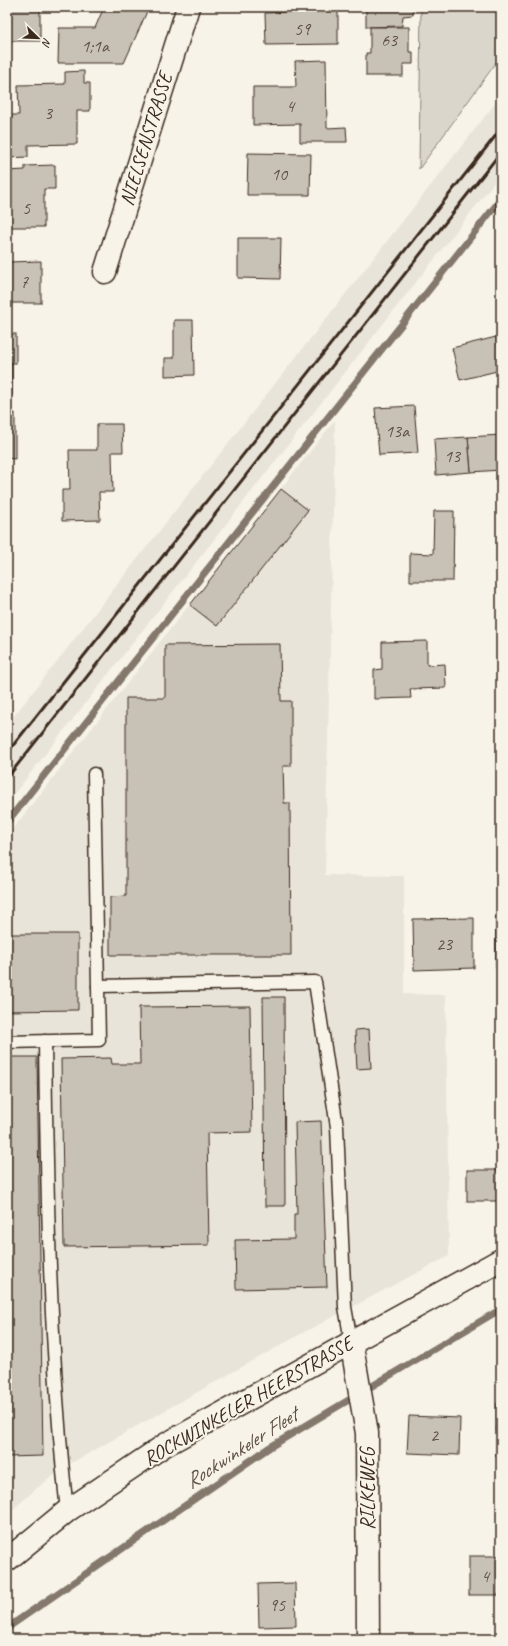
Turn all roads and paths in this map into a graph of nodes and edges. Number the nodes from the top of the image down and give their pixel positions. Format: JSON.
{"nodes":[{"id":1,"x":188,"y":7,"type":"edge"},
{"id":2,"x":105,"y":272,"type":"dead end"},
{"id":3,"x":94,"y":774,"type":"dead end"},
{"id":4,"x":98,"y":986,"type":"junction"},
{"id":5,"x":45,"y":1041,"type":"junction"},
{"id":6,"x":7,"y":1042,"type":"edge"},
{"id":7,"x":501,"y":1260,"type":"edge"},
{"id":8,"x":351,"y":1341,"type":"junction"},
{"id":9,"x":67,"y":1511,"type":"junction"},
{"id":10,"x":7,"y":1560,"type":"edge"},
{"id":11,"x":368,"y":1639,"type":"edge"}],
"edges":[{"from":1,"to":2,"type":"main road","name":"NIELSENSTRASSE"},
{"from":3,"to":4,"type":"lane"},
{"from":4,"to":5,"type":"lane"},
{"from":4,"to":8,"type":"lane"},
{"from":5,"to":6,"type":"lane"},
{"from":5,"to":9,"type":"lane"},
{"from":7,"to":8,"type":"main road","name":"ROCKWINKELER HEERSTRASSE"},
{"from":8,"to":9,"type":"main road","name":"ROCKWINKELER HEERSTRASSE"},
{"from":8,"to":11,"type":"main road","name":"RILKEWEG"},
{"from":9,"to":10,"type":"main road","name":"ROCKWINKELER HEERSTRASSE"}]}
